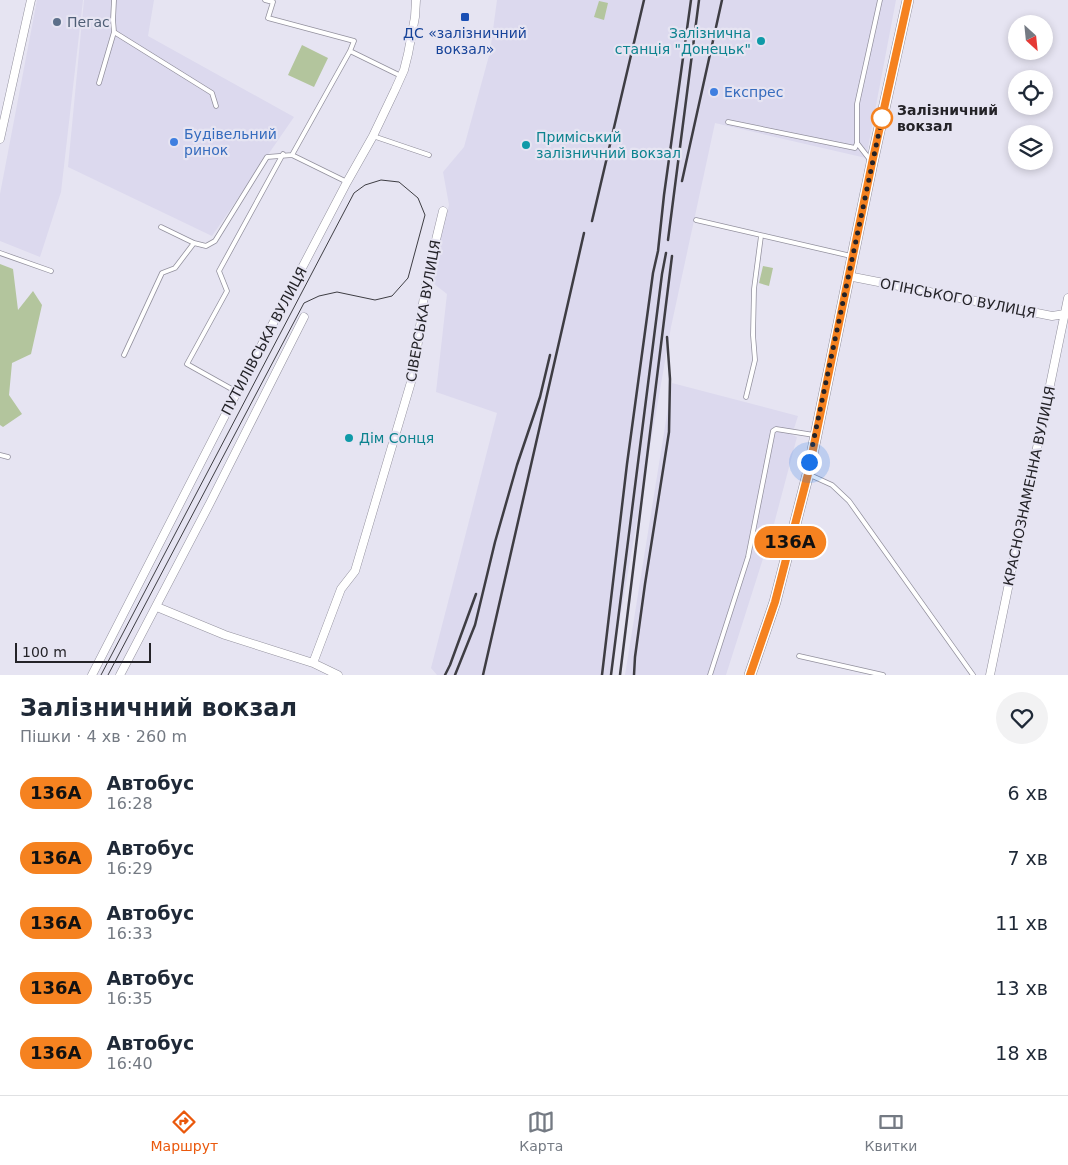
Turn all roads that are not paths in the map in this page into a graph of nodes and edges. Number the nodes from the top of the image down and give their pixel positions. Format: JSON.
{"nodes":[{"id":1,"x":22,"y":0,"type":"edge"},
{"id":2,"x":114,"y":0,"type":"edge"},
{"id":3,"x":264,"y":0,"type":"edge"},
{"id":4,"x":880,"y":0,"type":"edge"},
{"id":5,"x":908,"y":0,"type":"edge"},
{"id":6,"x":31,"y":1,"type":"edge"},
{"id":7,"x":417,"y":1,"type":"edge"},
{"id":8,"x":114,"y":32,"type":"junction"},
{"id":9,"x":350,"y":51,"type":"junction"},
{"id":10,"x":401,"y":76,"type":"junction"},
{"id":11,"x":99,"y":82,"type":"dead end"},
{"id":12,"x":216,"y":106,"type":"dead end"},
{"id":13,"x":728,"y":122,"type":"dead end"},
{"id":14,"x":373,"y":136,"type":"junction"},
{"id":15,"x":0,"y":139,"type":"edge"},
{"id":16,"x":857,"y":142,"type":"junction"},
{"id":17,"x":283,"y":154,"type":"junction"},
{"id":18,"x":292,"y":155,"type":"junction"},
{"id":19,"x":429,"y":155,"type":"dead end"},
{"id":20,"x":872,"y":163,"type":"junction"},
{"id":21,"x":347,"y":182,"type":"junction"},
{"id":22,"x":443,"y":211,"type":"dead end"},
{"id":23,"x":696,"y":220,"type":"dead end"},
{"id":24,"x":160,"y":227,"type":"dead end"},
{"id":25,"x":761,"y":236,"type":"junction"},
{"id":26,"x":194,"y":243,"type":"junction"},
{"id":27,"x":0,"y":253,"type":"edge"},
{"id":28,"x":853,"y":256,"type":"junction"},
{"id":29,"x":51,"y":270,"type":"dead end"},
{"id":30,"x":848,"y":276,"type":"junction"},
{"id":31,"x":1068,"y":298,"type":"edge"},
{"id":32,"x":1066,"y":314,"type":"edge"},
{"id":33,"x":304,"y":317,"type":"dead end"},
{"id":34,"x":124,"y":355,"type":"dead end"},
{"id":35,"x":237,"y":392,"type":"junction"},
{"id":36,"x":746,"y":397,"type":"dead end"},
{"id":37,"x":815,"y":436,"type":"junction"},
{"id":38,"x":0,"y":455,"type":"edge"},
{"id":39,"x":8,"y":457,"type":"dead end"},
{"id":40,"x":808,"y":474,"type":"junction"},
{"id":41,"x":157,"y":607,"type":"junction"},
{"id":42,"x":799,"y":656,"type":"dead end"},
{"id":43,"x":313,"y":663,"type":"junction"},
{"id":44,"x":92,"y":675,"type":"edge"},
{"id":45,"x":120,"y":675,"type":"edge"},
{"id":46,"x":338,"y":675,"type":"edge"},
{"id":47,"x":710,"y":675,"type":"edge"},
{"id":48,"x":750,"y":675,"type":"edge"},
{"id":49,"x":883,"y":675,"type":"edge"},
{"id":50,"x":973,"y":675,"type":"edge"},
{"id":51,"x":990,"y":675,"type":"edge"}],
"edges":[{"from":1,"to":6,"type":"street"},
{"from":2,"to":8,"type":"lane"},
{"from":3,"to":9,"type":"lane"},
{"from":4,"to":16,"type":"lane"},
{"from":5,"to":20,"type":"main road"},
{"from":6,"to":15,"type":"street"},
{"from":7,"to":10,"type":"street","name":"ПУТИЛІВСЬКА ВУЛИЦЯ"},
{"from":8,"to":11,"type":"lane"},
{"from":8,"to":12,"type":"lane"},
{"from":9,"to":10,"type":"lane"},
{"from":9,"to":18,"type":"lane"},
{"from":10,"to":14,"type":"street","name":"ПУТИЛІВСЬКА ВУЛИЦЯ"},
{"from":13,"to":16,"type":"lane"},
{"from":14,"to":19,"type":"lane"},
{"from":14,"to":21,"type":"street","name":"ПУТИЛІВСЬКА ВУЛИЦЯ"},
{"from":16,"to":20,"type":"lane"},
{"from":17,"to":18,"type":"lane"},
{"from":17,"to":26,"type":"lane"},
{"from":17,"to":35,"type":"lane"},
{"from":18,"to":21,"type":"lane"},
{"from":20,"to":28,"type":"main road"},
{"from":21,"to":35,"type":"street","name":"ПУТИЛІВСЬКА ВУЛИЦЯ"},
{"from":22,"to":43,"type":"street","name":"СІВЕРСЬКА ВУЛИЦЯ"},
{"from":23,"to":25,"type":"lane"},
{"from":24,"to":26,"type":"lane"},
{"from":25,"to":28,"type":"lane"},
{"from":25,"to":36,"type":"lane"},
{"from":26,"to":34,"type":"lane"},
{"from":27,"to":29,"type":"lane"},
{"from":28,"to":30,"type":"main road"},
{"from":30,"to":32,"type":"street","name":"ОГІНСЬКОГО ВУЛИЦЯ"},
{"from":30,"to":37,"type":"main road"},
{"from":31,"to":32,"type":"street","name":"КРАСНОЗНАМЕННА ВУЛИЦЯ"},
{"from":32,"to":51,"type":"street","name":"КРАСНОЗНАМЕННА ВУЛИЦЯ"},
{"from":33,"to":41,"type":"street","name":"ПУТИЛІВСЬКА ВУЛИЦЯ"},
{"from":35,"to":44,"type":"street","name":"ПУТИЛІВСЬКА ВУЛИЦЯ"},
{"from":37,"to":40,"type":"main road"},
{"from":37,"to":47,"type":"lane"},
{"from":38,"to":39,"type":"lane"},
{"from":40,"to":48,"type":"main road"},
{"from":40,"to":50,"type":"lane"},
{"from":41,"to":43,"type":"street"},
{"from":41,"to":45,"type":"street","name":"ПУТИЛІВСЬКА ВУЛИЦЯ"},
{"from":42,"to":49,"type":"lane"},
{"from":43,"to":46,"type":"street"}]}
